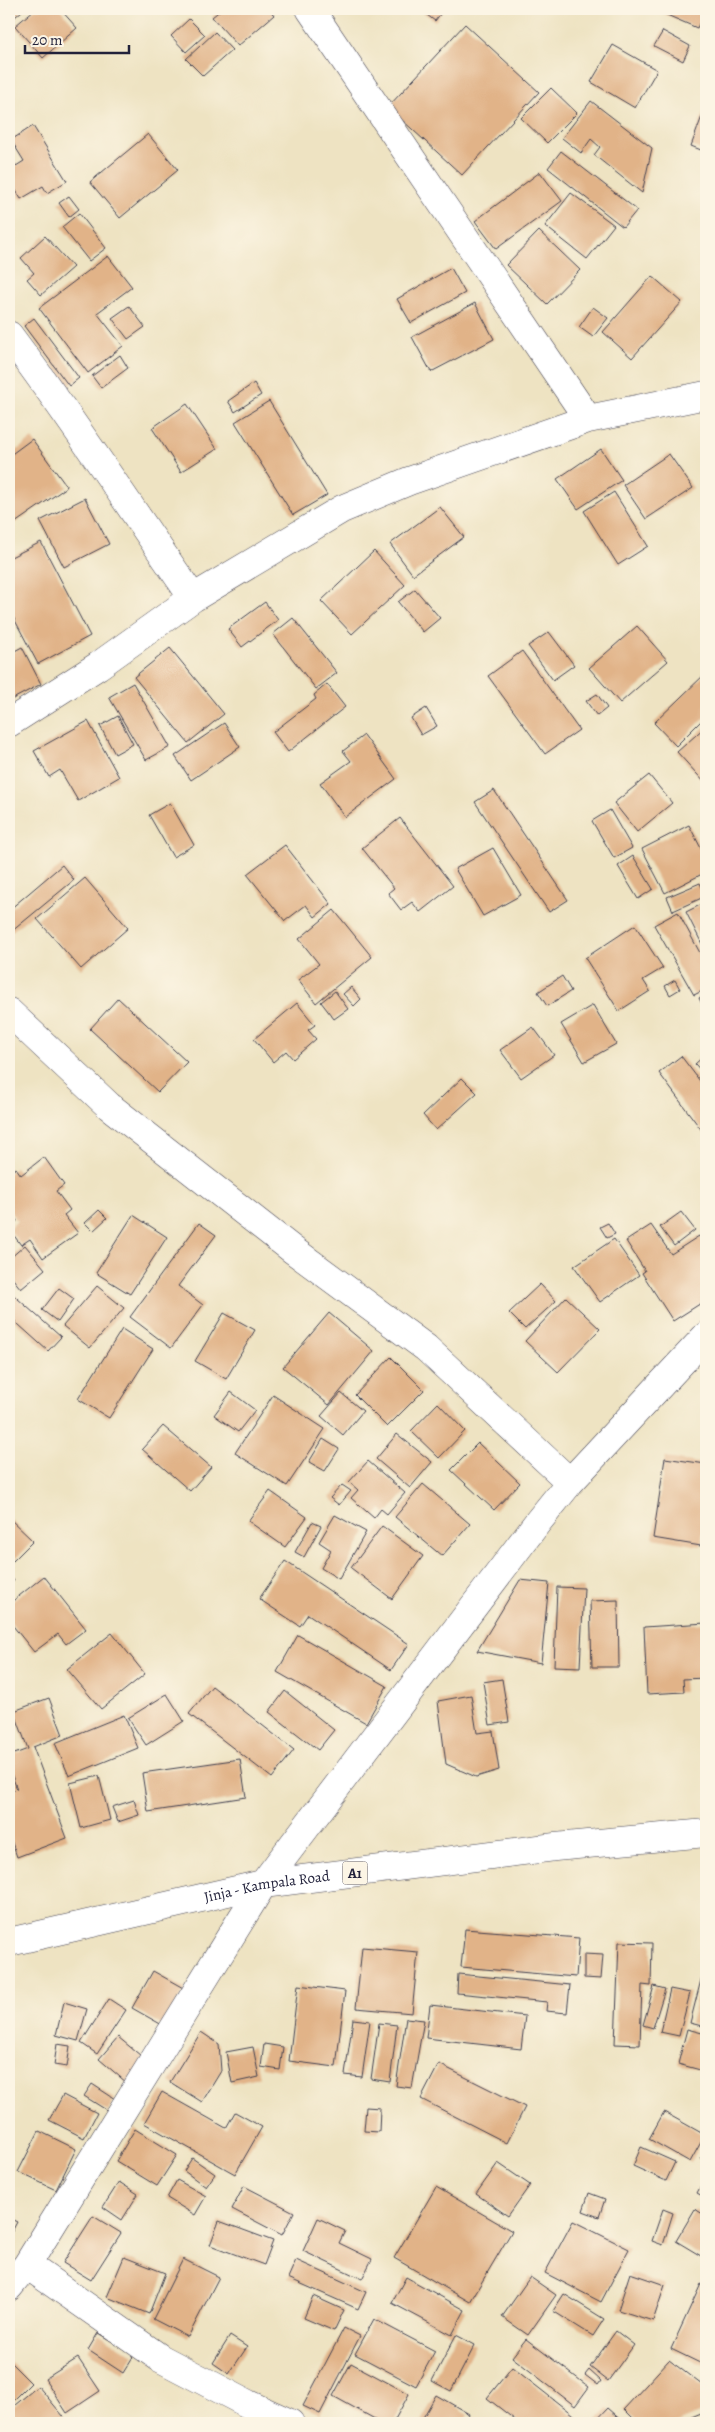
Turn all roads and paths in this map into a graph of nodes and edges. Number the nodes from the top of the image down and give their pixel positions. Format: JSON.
{"nodes":[{"id":1,"x":310,"y":9,"type":"edge"},
{"id":2,"x":9,"y":335,"type":"edge"},
{"id":3,"x":706,"y":396,"type":"edge"},
{"id":4,"x":588,"y":419,"type":"junction"},
{"id":5,"x":193,"y":598,"type":"junction"},
{"id":6,"x":9,"y":722,"type":"edge"},
{"id":7,"x":9,"y":1012,"type":"edge"},
{"id":8,"x":706,"y":1336,"type":"edge"},
{"id":9,"x":570,"y":1482,"type":"junction"},
{"id":10,"x":706,"y":1833,"type":"edge"},
{"id":11,"x":264,"y":1884,"type":"junction"},
{"id":12,"x":9,"y":1942,"type":"edge"},
{"id":13,"x":27,"y":2266,"type":"junction"},
{"id":14,"x":9,"y":2287,"type":"edge"},
{"id":15,"x":290,"y":2423,"type":"edge"}],
"edges":[{"from":1,"to":4,"type":"main road"},
{"from":2,"to":5,"type":"main road"},
{"from":3,"to":4,"type":"main road"},
{"from":4,"to":5,"type":"main road"},
{"from":5,"to":6,"type":"main road"},
{"from":7,"to":9,"type":"main road"},
{"from":8,"to":9,"type":"main road"},
{"from":9,"to":11,"type":"main road"},
{"from":10,"to":11,"type":"main road","name":"Jinja - Kampala Road","number":"A1"},
{"from":11,"to":12,"type":"main road","name":"Jinja - Kampala Road","number":"A1"},
{"from":11,"to":13,"type":"main road"},
{"from":13,"to":14,"type":"main road"},
{"from":13,"to":15,"type":"main road"}]}
